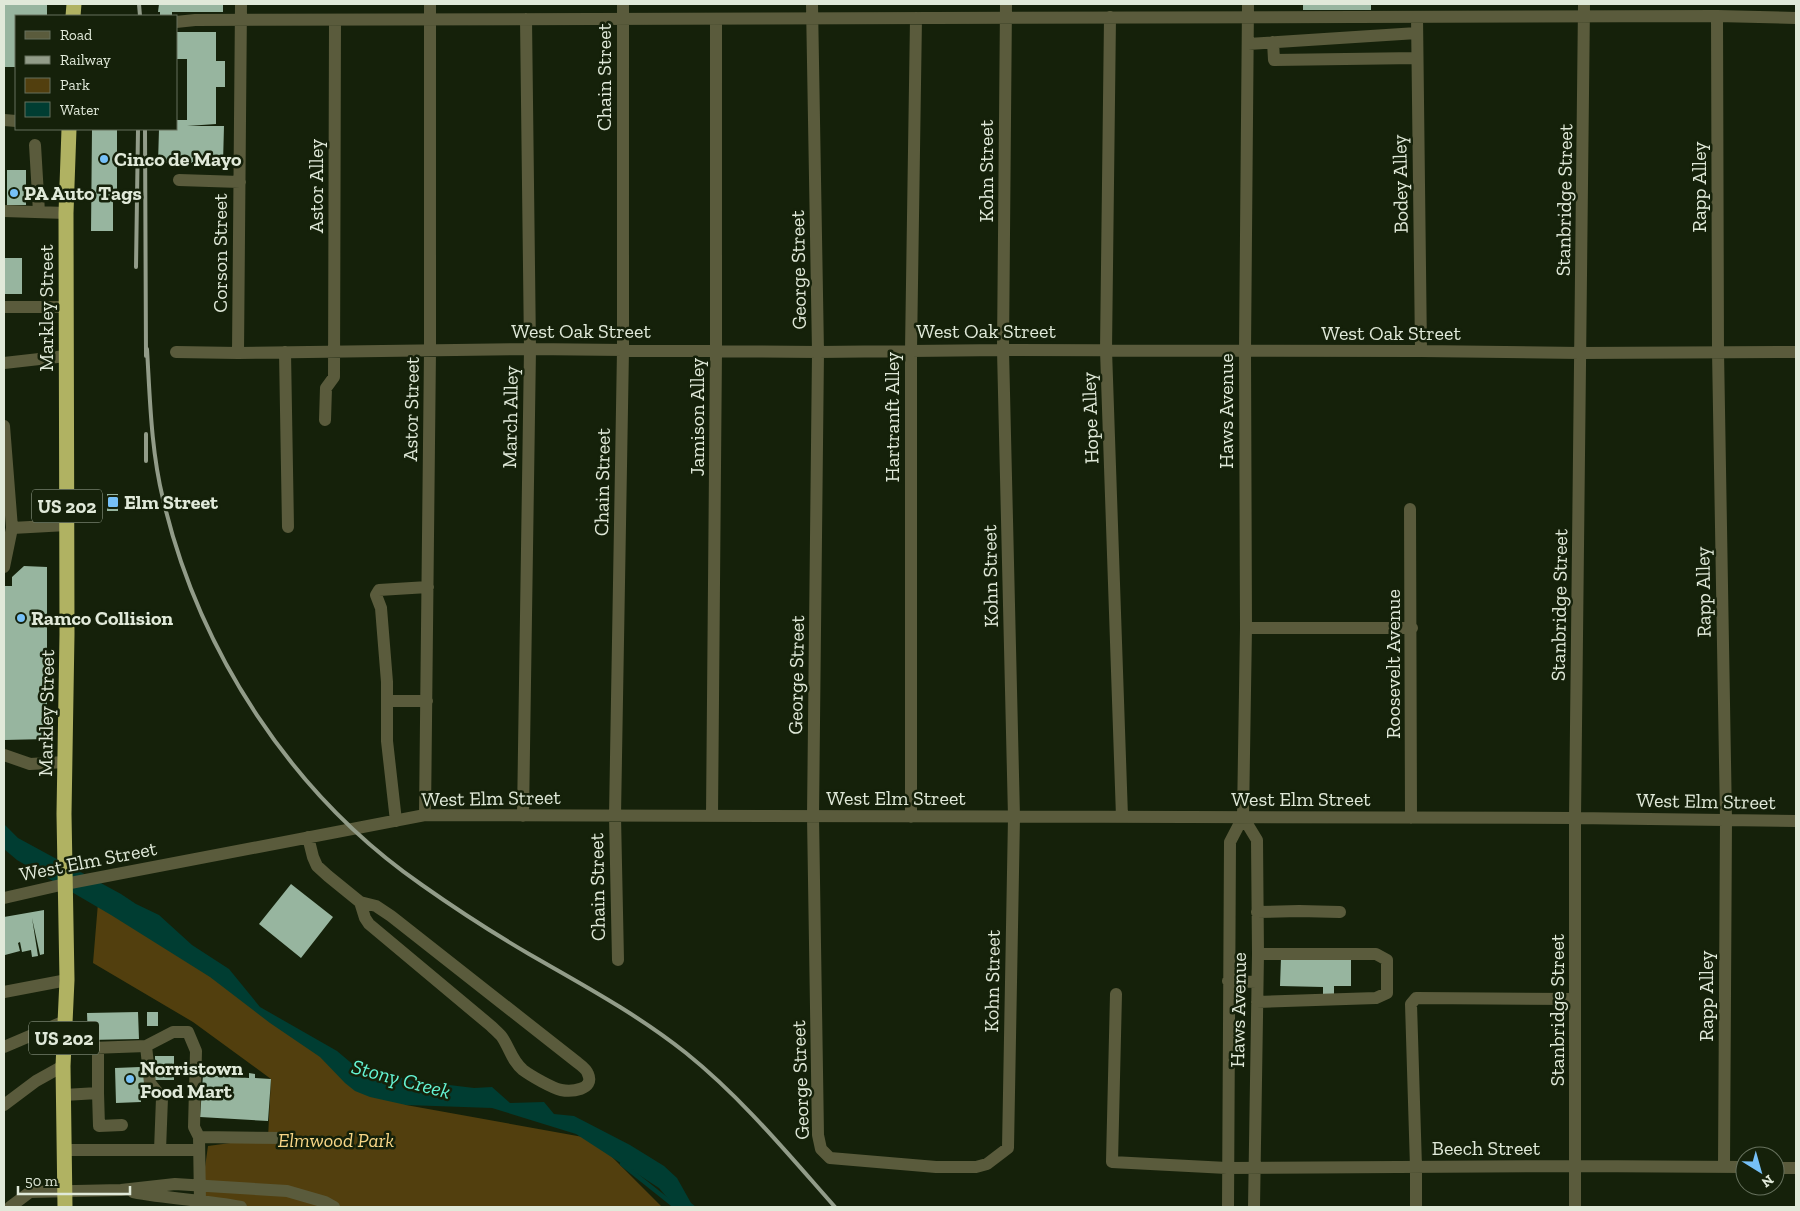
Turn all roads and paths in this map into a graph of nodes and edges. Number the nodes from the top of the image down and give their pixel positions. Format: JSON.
{"nodes":[{"id":1,"x":241,"y":4,"type":"edge"},
{"id":2,"x":430,"y":4,"type":"edge"},
{"id":3,"x":623,"y":4,"type":"edge"},
{"id":4,"x":812,"y":4,"type":"edge"},
{"id":5,"x":1006,"y":4,"type":"edge"},
{"id":6,"x":1248,"y":4,"type":"edge"},
{"id":7,"x":1584,"y":4,"type":"edge"},
{"id":8,"x":1717,"y":16,"type":"junction"},
{"id":9,"x":1248,"y":17,"type":"junction"},
{"id":10,"x":1417,"y":17,"type":"junction"},
{"id":11,"x":1584,"y":17,"type":"junction"},
{"id":12,"x":812,"y":18,"type":"junction"},
{"id":13,"x":916,"y":18,"type":"junction"},
{"id":14,"x":1006,"y":18,"type":"junction"},
{"id":15,"x":1110,"y":18,"type":"junction"},
{"id":16,"x":1796,"y":18,"type":"edge"},
{"id":17,"x":430,"y":19,"type":"junction"},
{"id":18,"x":526,"y":19,"type":"junction"},
{"id":19,"x":623,"y":19,"type":"junction"},
{"id":20,"x":716,"y":19,"type":"junction"},
{"id":21,"x":241,"y":20,"type":"junction"},
{"id":22,"x":335,"y":20,"type":"junction"},
{"id":23,"x":178,"y":22,"type":"edge"},
{"id":24,"x":1417,"y":33,"type":"junction"},
{"id":25,"x":1272,"y":42,"type":"junction"},
{"id":26,"x":1248,"y":44,"type":"junction"},
{"id":27,"x":1417,"y":58,"type":"junction"},
{"id":28,"x":69,"y":130,"type":"edge"},
{"id":29,"x":35,"y":145,"type":"dead end"},
{"id":30,"x":179,"y":180,"type":"dead end"},
{"id":31,"x":240,"y":182,"type":"junction"},
{"id":32,"x":4,"y":211,"type":"edge"},
{"id":33,"x":39,"y":212,"type":"junction"},
{"id":34,"x":66,"y":213,"type":"junction"},
{"id":35,"x":4,"y":307,"type":"edge"},
{"id":36,"x":66,"y":307,"type":"junction"},
{"id":37,"x":530,"y":349,"type":"junction"},
{"id":38,"x":623,"y":350,"type":"junction"},
{"id":39,"x":911,"y":350,"type":"junction"},
{"id":40,"x":1003,"y":350,"type":"junction"},
{"id":41,"x":1106,"y":350,"type":"junction"},
{"id":42,"x":430,"y":351,"type":"junction"},
{"id":43,"x":716,"y":351,"type":"junction"},
{"id":44,"x":1244,"y":351,"type":"junction"},
{"id":45,"x":1421,"y":351,"type":"junction"},
{"id":46,"x":1718,"y":351,"type":"junction"},
{"id":47,"x":176,"y":352,"type":"dead end"},
{"id":48,"x":285,"y":352,"type":"junction"},
{"id":49,"x":334,"y":352,"type":"junction"},
{"id":50,"x":818,"y":352,"type":"junction"},
{"id":51,"x":1796,"y":352,"type":"edge"},
{"id":52,"x":238,"y":353,"type":"junction"},
{"id":53,"x":1580,"y":353,"type":"junction"},
{"id":54,"x":66,"y":356,"type":"junction"},
{"id":55,"x":4,"y":363,"type":"edge"},
{"id":56,"x":325,"y":420,"type":"dead end"},
{"id":57,"x":4,"y":426,"type":"edge"},
{"id":58,"x":1410,"y":509,"type":"dead end"},
{"id":59,"x":67,"y":525,"type":"junction"},
{"id":60,"x":288,"y":527,"type":"dead end"},
{"id":61,"x":12,"y":528,"type":"junction"},
{"id":62,"x":4,"y":567,"type":"edge"},
{"id":63,"x":428,"y":588,"type":"junction"},
{"id":64,"x":1246,"y":628,"type":"junction"},
{"id":65,"x":1412,"y":628,"type":"junction"},
{"id":66,"x":387,"y":701,"type":"junction"},
{"id":67,"x":427,"y":701,"type":"junction"},
{"id":68,"x":4,"y":755,"type":"edge"},
{"id":69,"x":65,"y":762,"type":"junction"},
{"id":70,"x":424,"y":816,"type":"junction"},
{"id":71,"x":523,"y":816,"type":"junction"},
{"id":72,"x":615,"y":816,"type":"junction"},
{"id":73,"x":712,"y":816,"type":"junction"},
{"id":74,"x":813,"y":816,"type":"junction"},
{"id":75,"x":910,"y":816,"type":"junction"},
{"id":76,"x":1014,"y":817,"type":"junction"},
{"id":77,"x":1122,"y":817,"type":"junction"},
{"id":78,"x":1243,"y":817,"type":"junction"},
{"id":79,"x":1412,"y":818,"type":"junction"},
{"id":80,"x":1575,"y":818,"type":"junction"},
{"id":81,"x":1726,"y":820,"type":"junction"},
{"id":82,"x":396,"y":821,"type":"junction"},
{"id":83,"x":1796,"y":821,"type":"edge"},
{"id":84,"x":308,"y":837,"type":"junction"},
{"id":85,"x":65,"y":884,"type":"junction"},
{"id":86,"x":4,"y":898,"type":"edge"},
{"id":87,"x":360,"y":902,"type":"junction"},
{"id":88,"x":1257,"y":912,"type":"junction"},
{"id":89,"x":1340,"y":912,"type":"dead end"},
{"id":90,"x":1258,"y":954,"type":"junction"},
{"id":91,"x":618,"y":960,"type":"dead end"},
{"id":92,"x":67,"y":980,"type":"junction"},
{"id":93,"x":1228,"y":981,"type":"junction"},
{"id":94,"x":1256,"y":982,"type":"junction"},
{"id":95,"x":4,"y":992,"type":"edge"},
{"id":96,"x":1116,"y":994,"type":"dead end"},
{"id":97,"x":1575,"y":998,"type":"junction"},
{"id":98,"x":1257,"y":1002,"type":"junction"},
{"id":99,"x":65,"y":1021,"type":"junction"},
{"id":100,"x":146,"y":1046,"type":"junction"},
{"id":101,"x":4,"y":1047,"type":"edge"},
{"id":102,"x":64,"y":1049,"type":"junction"},
{"id":103,"x":98,"y":1049,"type":"junction"},
{"id":104,"x":63,"y":1066,"type":"junction"},
{"id":105,"x":98,"y":1093,"type":"junction"},
{"id":106,"x":64,"y":1095,"type":"junction"},
{"id":107,"x":4,"y":1105,"type":"edge"},
{"id":108,"x":122,"y":1126,"type":"dead end"},
{"id":109,"x":286,"y":1138,"type":"dead end"},
{"id":110,"x":199,"y":1144,"type":"junction"},
{"id":111,"x":1008,"y":1148,"type":"joint"},
{"id":112,"x":64,"y":1150,"type":"junction"},
{"id":113,"x":160,"y":1150,"type":"junction"},
{"id":114,"x":1575,"y":1166,"type":"junction"},
{"id":115,"x":1416,"y":1167,"type":"junction"},
{"id":116,"x":1724,"y":1167,"type":"junction"},
{"id":117,"x":1735,"y":1167,"type":"edge"},
{"id":118,"x":1227,"y":1168,"type":"junction"},
{"id":119,"x":1254,"y":1169,"type":"junction"},
{"id":120,"x":200,"y":1185,"type":"junction"},
{"id":121,"x":121,"y":1190,"type":"junction"},
{"id":122,"x":65,"y":1200,"type":"edge"},
{"id":123,"x":200,"y":1202,"type":"junction"},
{"id":124,"x":10,"y":1207,"type":"edge"},
{"id":125,"x":241,"y":1207,"type":"edge"},
{"id":126,"x":334,"y":1207,"type":"edge"},
{"id":127,"x":1228,"y":1207,"type":"edge"},
{"id":128,"x":1254,"y":1207,"type":"edge"},
{"id":129,"x":1416,"y":1207,"type":"edge"},
{"id":130,"x":1575,"y":1207,"type":"edge"}],
"edges":[{"from":1,"to":21,"type":"street","name":"Corson Street"},
{"from":2,"to":17,"type":"street","name":"Astor Street"},
{"from":3,"to":19,"type":"street","name":"Chain Street"},
{"from":4,"to":12,"type":"street","name":"George Street"},
{"from":5,"to":14,"type":"street","name":"Kohn Street"},
{"from":6,"to":9,"type":"street","name":"Haws Avenue"},
{"from":7,"to":11,"type":"street","name":"Stanbridge Street"},
{"from":8,"to":11,"type":"street"},
{"from":8,"to":16,"type":"street"},
{"from":8,"to":46,"type":"street","name":"Rapp Alley"},
{"from":9,"to":10,"type":"street"},
{"from":9,"to":15,"type":"street"},
{"from":9,"to":26,"type":"street","name":"Haws Avenue"},
{"from":10,"to":11,"type":"street"},
{"from":10,"to":24,"type":"street","name":"Bodey Alley"},
{"from":11,"to":53,"type":"street","name":"Stanbridge Street"},
{"from":12,"to":13,"type":"street"},
{"from":12,"to":20,"type":"street"},
{"from":12,"to":50,"type":"street","name":"George Street"},
{"from":13,"to":14,"type":"street"},
{"from":13,"to":39,"type":"street","name":"Hartranft Alley"},
{"from":14,"to":15,"type":"street"},
{"from":14,"to":40,"type":"street","name":"Kohn Street"},
{"from":15,"to":41,"type":"street","name":"Hope Alley"},
{"from":17,"to":18,"type":"street"},
{"from":17,"to":22,"type":"street"},
{"from":17,"to":42,"type":"street","name":"Astor Street"},
{"from":18,"to":19,"type":"street"},
{"from":18,"to":37,"type":"street","name":"March Alley"},
{"from":19,"to":20,"type":"street"},
{"from":19,"to":38,"type":"street","name":"Chain Street"},
{"from":20,"to":43,"type":"street","name":"Jamison Alley"},
{"from":21,"to":22,"type":"street"},
{"from":21,"to":23,"type":"street"},
{"from":21,"to":31,"type":"street","name":"Corson Street"},
{"from":22,"to":49,"type":"street","name":"Astor Alley"},
{"from":24,"to":25,"type":"street"},
{"from":24,"to":27,"type":"street","name":"Bodey Alley"},
{"from":25,"to":26,"type":"street"},
{"from":25,"to":27,"type":"street"},
{"from":26,"to":44,"type":"street","name":"Haws Avenue"},
{"from":27,"to":45,"type":"street","name":"Bodey Alley"},
{"from":28,"to":34,"type":"highway","name":"Markley Street","number":"US 202"},
{"from":29,"to":33,"type":"street"},
{"from":30,"to":31,"type":"street"},
{"from":31,"to":52,"type":"street","name":"Corson Street"},
{"from":32,"to":33,"type":"street"},
{"from":33,"to":34,"type":"street"},
{"from":34,"to":36,"type":"highway","name":"Markley Street","number":"US 202"},
{"from":35,"to":36,"type":"street"},
{"from":36,"to":54,"type":"highway","name":"Markley Street","number":"US 202"},
{"from":37,"to":38,"type":"street","name":"West Oak Street"},
{"from":37,"to":42,"type":"street","name":"West Oak Street"},
{"from":37,"to":71,"type":"street","name":"March Alley"},
{"from":38,"to":43,"type":"street","name":"West Oak Street"},
{"from":38,"to":72,"type":"street","name":"Chain Street"},
{"from":39,"to":40,"type":"street","name":"West Oak Street"},
{"from":39,"to":50,"type":"street","name":"West Oak Street"},
{"from":39,"to":75,"type":"street","name":"Hartranft Alley"},
{"from":40,"to":41,"type":"street","name":"West Oak Street"},
{"from":40,"to":76,"type":"street","name":"Kohn Street"},
{"from":41,"to":44,"type":"street","name":"West Oak Street"},
{"from":41,"to":77,"type":"street","name":"Hope Alley"},
{"from":42,"to":49,"type":"street","name":"West Oak Street"},
{"from":42,"to":63,"type":"street","name":"Astor Street"},
{"from":43,"to":50,"type":"street","name":"West Oak Street"},
{"from":43,"to":73,"type":"street","name":"Jamison Alley"},
{"from":44,"to":45,"type":"street","name":"West Oak Street"},
{"from":44,"to":64,"type":"street","name":"Haws Avenue"},
{"from":45,"to":53,"type":"street","name":"West Oak Street"},
{"from":46,"to":51,"type":"street","name":"West Oak Street"},
{"from":46,"to":53,"type":"street","name":"West Oak Street"},
{"from":46,"to":81,"type":"street","name":"Rapp Alley"},
{"from":47,"to":52,"type":"street","name":"West Oak Street"},
{"from":48,"to":49,"type":"street","name":"West Oak Street"},
{"from":48,"to":52,"type":"street","name":"West Oak Street"},
{"from":48,"to":60,"type":"street"},
{"from":49,"to":56,"type":"street","name":"Astor Alley"},
{"from":50,"to":74,"type":"street","name":"George Street"},
{"from":53,"to":80,"type":"street","name":"Stanbridge Street"},
{"from":54,"to":55,"type":"street"},
{"from":54,"to":59,"type":"highway","name":"Markley Street","number":"US 202"},
{"from":57,"to":61,"type":"street"},
{"from":58,"to":65,"type":"street","name":"Roosevelt Avenue"},
{"from":59,"to":61,"type":"street"},
{"from":59,"to":69,"type":"highway","name":"Markley Street","number":"US 202"},
{"from":61,"to":62,"type":"street"},
{"from":63,"to":66,"type":"street"},
{"from":63,"to":67,"type":"street","name":"Astor Street"},
{"from":64,"to":65,"type":"street"},
{"from":64,"to":78,"type":"street","name":"Haws Avenue"},
{"from":65,"to":79,"type":"street","name":"Roosevelt Avenue"},
{"from":66,"to":67,"type":"street"},
{"from":66,"to":82,"type":"street"},
{"from":67,"to":70,"type":"street","name":"Astor Street"},
{"from":68,"to":69,"type":"street"},
{"from":69,"to":85,"type":"highway","name":"Markley Street","number":"US 202"},
{"from":70,"to":71,"type":"street","name":"West Elm Street"},
{"from":70,"to":82,"type":"street","name":"West Elm Street"},
{"from":71,"to":72,"type":"street","name":"West Elm Street"},
{"from":72,"to":73,"type":"street","name":"West Elm Street"},
{"from":72,"to":91,"type":"street","name":"Chain Street"},
{"from":73,"to":74,"type":"street","name":"West Elm Street"},
{"from":74,"to":75,"type":"street","name":"West Elm Street"},
{"from":74,"to":111,"type":"street","name":"George Street"},
{"from":75,"to":76,"type":"street","name":"West Elm Street"},
{"from":76,"to":77,"type":"street","name":"West Elm Street"},
{"from":76,"to":111,"type":"street","name":"Kohn Street"},
{"from":77,"to":78,"type":"street","name":"West Elm Street"},
{"from":78,"to":79,"type":"street","name":"West Elm Street"},
{"from":78,"to":88,"type":"street","name":"Haws Avenue"},
{"from":78,"to":93,"type":"street","name":"Haws Avenue"},
{"from":79,"to":80,"type":"street","name":"West Elm Street"},
{"from":80,"to":81,"type":"street","name":"West Elm Street"},
{"from":80,"to":97,"type":"street","name":"Stanbridge Street"},
{"from":81,"to":83,"type":"street","name":"West Elm Street"},
{"from":81,"to":116,"type":"street","name":"Rapp Alley"},
{"from":82,"to":84,"type":"street","name":"West Elm Street"},
{"from":84,"to":85,"type":"street","name":"West Elm Street"},
{"from":84,"to":87,"type":"street"},
{"from":85,"to":86,"type":"street","name":"West Elm Street"},
{"from":85,"to":92,"type":"highway","name":"Markley Street","number":"US 202"},
{"from":87,"to":87,"type":"street"},
{"from":88,"to":89,"type":"street"},
{"from":88,"to":90,"type":"street","name":"Haws Avenue"},
{"from":90,"to":94,"type":"street","name":"Haws Avenue"},
{"from":90,"to":98,"type":"street"},
{"from":92,"to":95,"type":"street"},
{"from":92,"to":99,"type":"highway","name":"Markley Street","number":"US 202"},
{"from":93,"to":94,"type":"street"},
{"from":93,"to":118,"type":"street","name":"Haws Avenue"},
{"from":94,"to":98,"type":"street","name":"Haws Avenue"},
{"from":96,"to":118,"type":"street","name":"Beech Street"},
{"from":97,"to":114,"type":"street","name":"Stanbridge Street"},
{"from":97,"to":115,"type":"street"},
{"from":98,"to":119,"type":"street","name":"Haws Avenue"},
{"from":99,"to":101,"type":"street"},
{"from":99,"to":102,"type":"highway","name":"Markley Street","number":"US 202"},
{"from":100,"to":103,"type":"street"},
{"from":100,"to":110,"type":"street"},
{"from":100,"to":113,"type":"street"},
{"from":102,"to":103,"type":"street"},
{"from":102,"to":104,"type":"highway","name":"Markley Street","number":"US 202"},
{"from":103,"to":105,"type":"street"},
{"from":104,"to":106,"type":"highway","name":"Markley Street","number":"US 202"},
{"from":104,"to":107,"type":"street"},
{"from":105,"to":106,"type":"street"},
{"from":105,"to":108,"type":"street"},
{"from":106,"to":112,"type":"highway","name":"Markley Street","number":"US 202"},
{"from":109,"to":110,"type":"street"},
{"from":110,"to":113,"type":"street"},
{"from":110,"to":120,"type":"street"},
{"from":112,"to":113,"type":"street"},
{"from":112,"to":122,"type":"highway","name":"Markley Street","number":"US 202"},
{"from":114,"to":115,"type":"street","name":"Beech Street"},
{"from":114,"to":116,"type":"street","name":"Beech Street"},
{"from":114,"to":130,"type":"street","name":"Stanbridge Street"},
{"from":115,"to":119,"type":"street","name":"Beech Street"},
{"from":115,"to":129,"type":"street"},
{"from":116,"to":117,"type":"street","name":"Beech Street"},
{"from":118,"to":119,"type":"street","name":"Beech Street"},
{"from":118,"to":127,"type":"street","name":"Haws Avenue"},
{"from":119,"to":128,"type":"street","name":"Haws Avenue"},
{"from":120,"to":121,"type":"street"},
{"from":120,"to":123,"type":"street"},
{"from":120,"to":126,"type":"street"},
{"from":121,"to":122,"type":"street"},
{"from":121,"to":123,"type":"street"},
{"from":122,"to":124,"type":"street"},
{"from":123,"to":125,"type":"street"}]}
